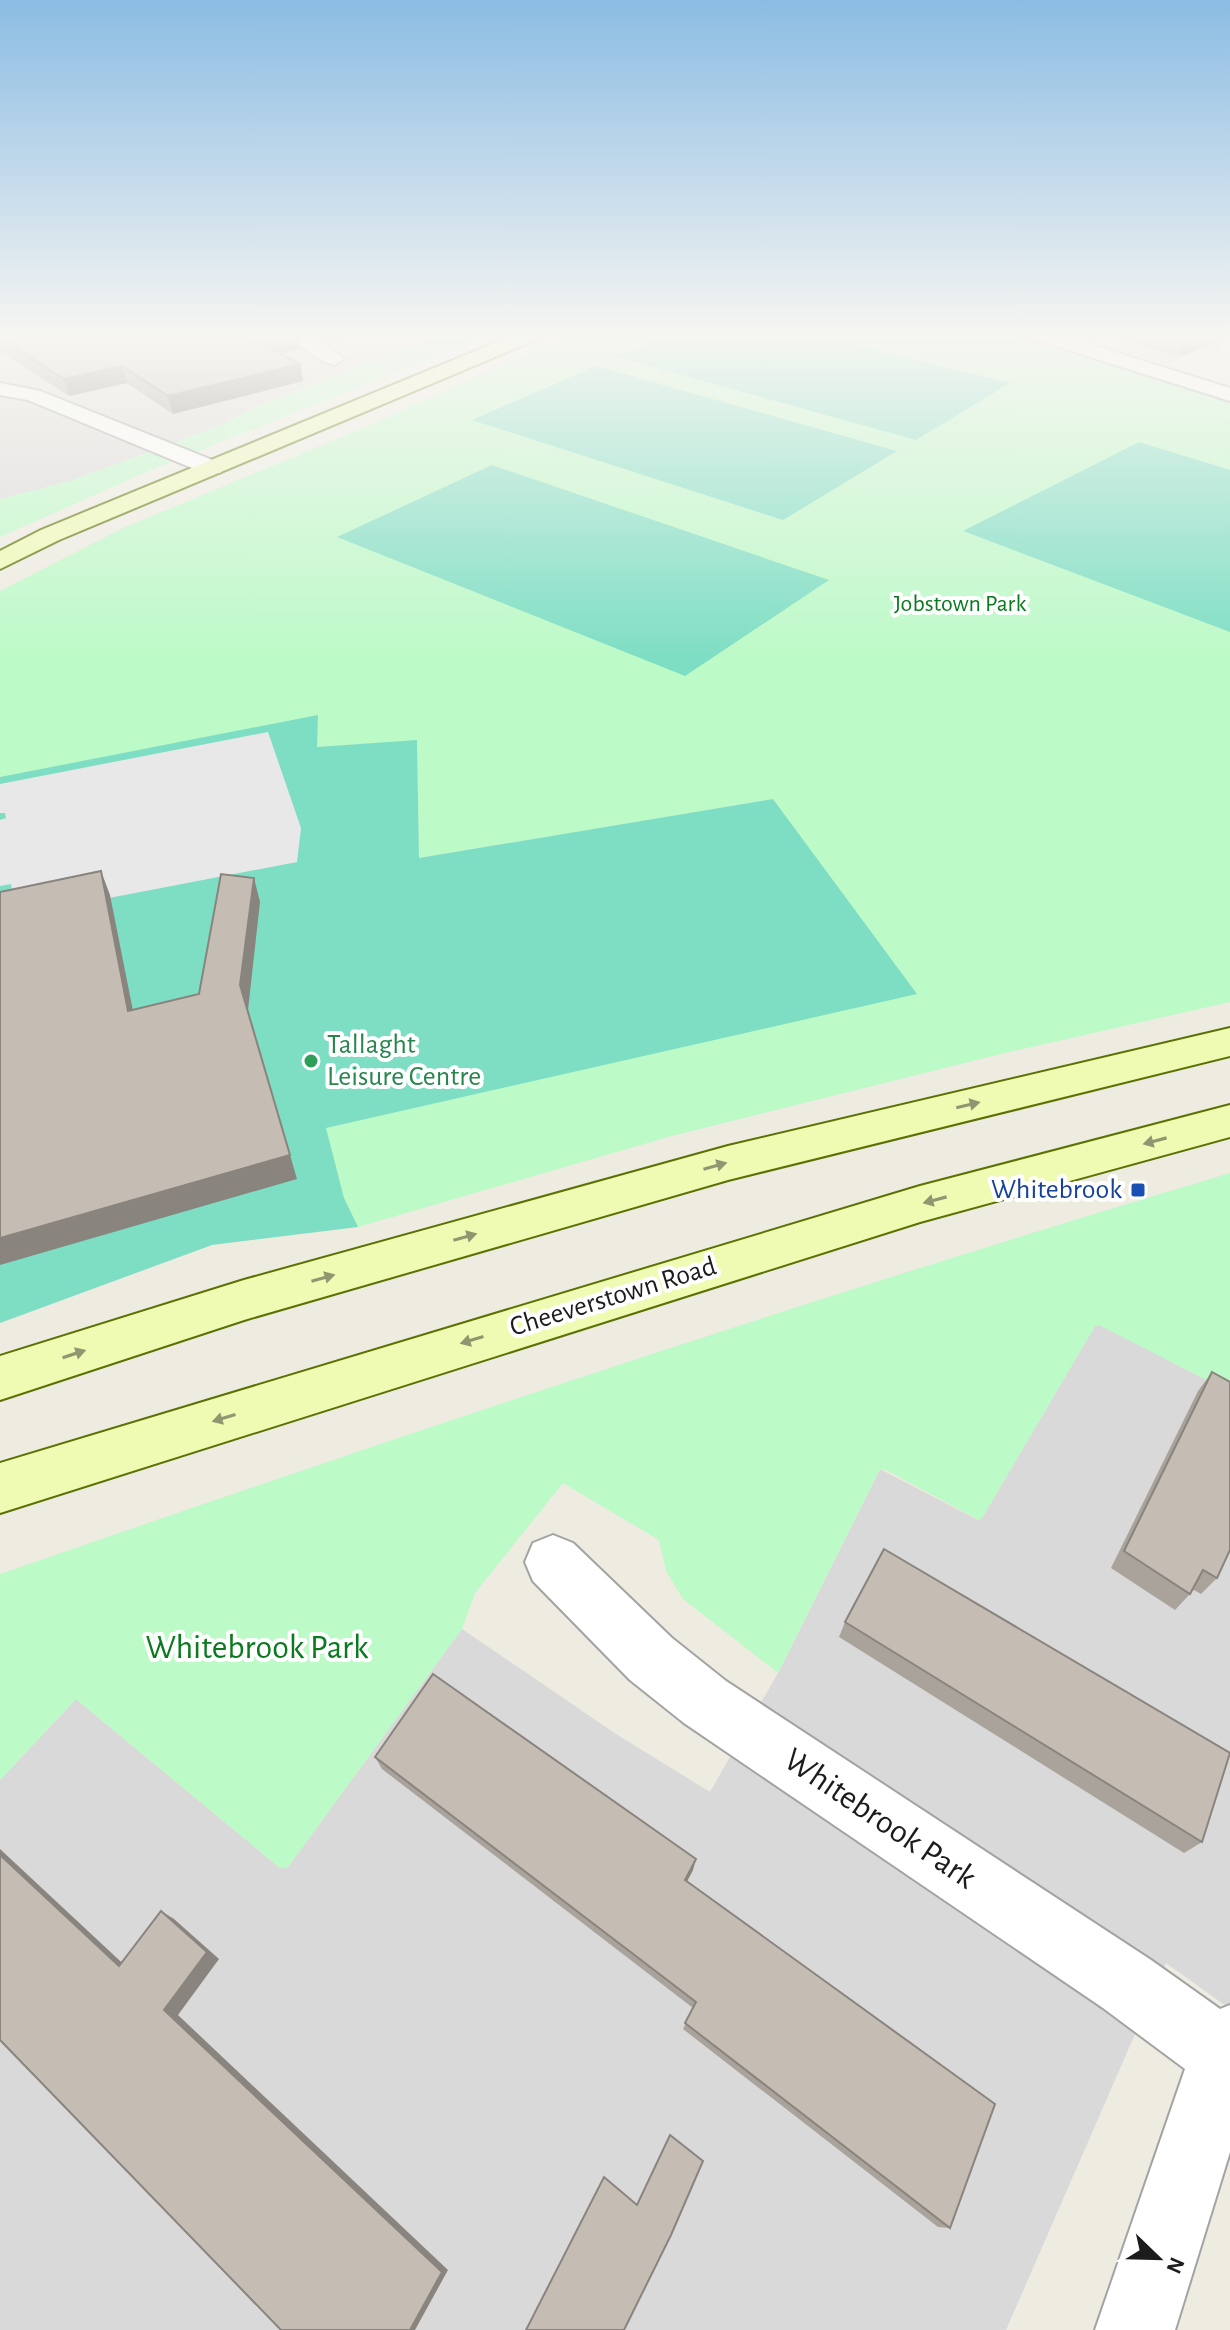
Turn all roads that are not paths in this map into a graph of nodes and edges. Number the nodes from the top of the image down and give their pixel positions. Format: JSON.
{"nodes":[{"id":1,"x":148,"y":442,"type":"edge"},
{"id":2,"x":275,"y":442,"type":"edge"},
{"id":3,"x":212,"y":468,"type":"junction"},
{"id":4,"x":0,"y":561,"type":"edge"},
{"id":5,"x":1230,"y":1042,"type":"edge"},
{"id":6,"x":1230,"y":1121,"type":"edge"},
{"id":7,"x":0,"y":1378,"type":"edge"},
{"id":8,"x":0,"y":1488,"type":"edge"},
{"id":9,"x":553,"y":1562,"type":"dead end"},
{"id":10,"x":1227,"y":2047,"type":"edge"},
{"id":11,"x":1135,"y":2330,"type":"edge"}],
"edges":[{"from":1,"to":3,"type":"street"},
{"from":2,"to":3,"type":"main road"},
{"from":3,"to":4,"type":"main road"},
{"from":7,"to":5,"type":"main road","one_way":true},
{"from":6,"to":8,"type":"main road","name":"Cheeverstown Road","one_way":true},
{"from":9,"to":10,"type":"street","name":"Whitebrook Park"},
{"from":10,"to":11,"type":"street","name":"Whitebrook Park"}]}
